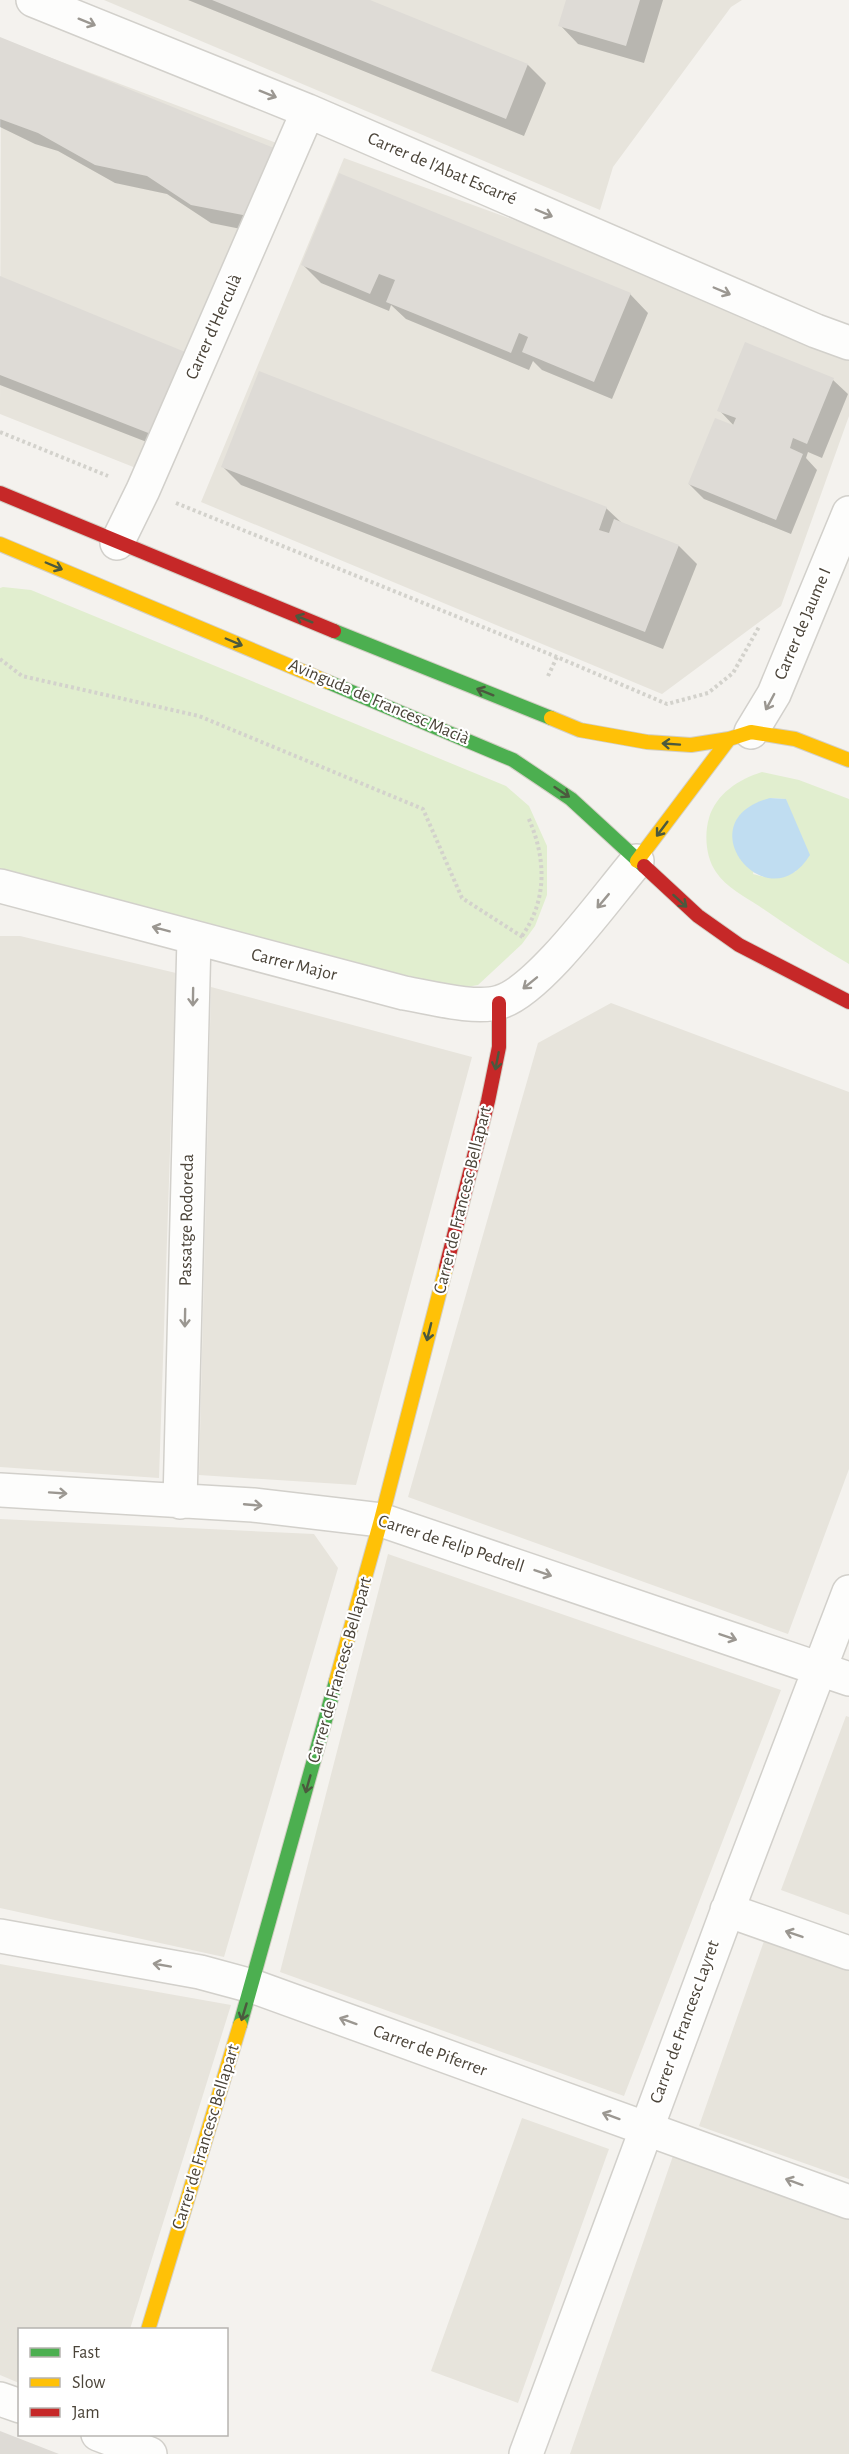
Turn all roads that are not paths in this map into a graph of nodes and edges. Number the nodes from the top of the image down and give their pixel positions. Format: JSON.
{"nodes":[{"id":1,"x":33,"y":0,"type":"edge"},
{"id":2,"x":308,"y":111,"type":"junction"},
{"id":3,"x":849,"y":343,"type":"edge"},
{"id":4,"x":0,"y":493,"type":"edge"},
{"id":5,"x":849,"y":513,"type":"edge"},
{"id":6,"x":117,"y":543,"type":"junction"},
{"id":7,"x":0,"y":544,"type":"edge"},
{"id":8,"x":740,"y":736,"type":"junction"},
{"id":9,"x":849,"y":760,"type":"edge"},
{"id":10,"x":637,"y":861,"type":"junction"},
{"id":11,"x":0,"y":886,"type":"edge"},
{"id":12,"x":194,"y":938,"type":"junction"},
{"id":13,"x":849,"y":1002,"type":"edge"},
{"id":14,"x":499,"y":1003,"type":"junction"},
{"id":15,"x":0,"y":1490,"type":"edge"},
{"id":16,"x":180,"y":1502,"type":"junction"},
{"id":17,"x":381,"y":1520,"type":"junction"},
{"id":18,"x":849,"y":1592,"type":"edge"},
{"id":19,"x":835,"y":1674,"type":"edge"},
{"id":20,"x":727,"y":1910,"type":"junction"},
{"id":21,"x":0,"y":1936,"type":"edge"},
{"id":22,"x":849,"y":1953,"type":"edge"},
{"id":23,"x":252,"y":1986,"type":"junction"},
{"id":24,"x":646,"y":2128,"type":"junction"},
{"id":25,"x":849,"y":2202,"type":"edge"},
{"id":26,"x":149,"y":2328,"type":"edge"},
{"id":27,"x":0,"y":2399,"type":"edge"},
{"id":28,"x":18,"y":2405,"type":"edge"},
{"id":29,"x":110,"y":2436,"type":"edge"},
{"id":30,"x":150,"y":2454,"type":"edge"},
{"id":31,"x":526,"y":2454,"type":"edge"}],
"edges":[{"from":1,"to":2,"type":"street","name":"Carrer de l'Abat Escarré","one_way":true},
{"from":2,"to":3,"type":"street","name":"Carrer de l'Abat Escarré","one_way":true},
{"from":2,"to":6,"type":"street","name":"Carrer d'Herculà"},
{"from":4,"to":6,"type":"main road"},
{"from":5,"to":8,"type":"street","name":"Carrer de Jaume I","one_way":true},
{"from":8,"to":6,"type":"main road","one_way":true},
{"from":7,"to":10,"type":"main road","name":"Avinguda de Francesc Macià","one_way":true},
{"from":8,"to":9,"type":"main road"},
{"from":8,"to":10,"type":"main road","one_way":true},
{"from":10,"to":13,"type":"main road","name":"Avinguda de Francesc Macià","one_way":true},
{"from":10,"to":14,"type":"street","name":"Carrer Major","one_way":true},
{"from":12,"to":11,"type":"street","name":"Carrer Major","one_way":true},
{"from":12,"to":14,"type":"street","name":"Carrer Major"},
{"from":12,"to":16,"type":"street","name":"Passatge Rodoreda","one_way":true},
{"from":14,"to":17,"type":"main road","name":"Carrer de Francesc Bellapart","one_way":true},
{"from":15,"to":16,"type":"street","name":"Carrer de Felip Pedrell","one_way":true},
{"from":16,"to":17,"type":"street","name":"Carrer de Felip Pedrell","one_way":true},
{"from":17,"to":19,"type":"street","name":"Carrer de Felip Pedrell","one_way":true},
{"from":17,"to":23,"type":"main road","name":"Carrer de Francesc Bellapart","one_way":true},
{"from":18,"to":19,"type":"street","name":"Carrer de Francesc Layret"},
{"from":19,"to":20,"type":"street","name":"Carrer de Francesc Layret"},
{"from":22,"to":20,"type":"street","one_way":true},
{"from":20,"to":24,"type":"street","name":"Carrer de Francesc Layret"},
{"from":23,"to":21,"type":"street","name":"Carrer de Piferrer","one_way":true},
{"from":24,"to":23,"type":"street","name":"Carrer de Piferrer","one_way":true},
{"from":23,"to":26,"type":"main road","name":"Carrer de Francesc Bellapart","one_way":true},
{"from":25,"to":24,"type":"street","name":"Carrer de Piferrer","one_way":true},
{"from":24,"to":31,"type":"street","name":"Carrer de Francesc Layret"},
{"from":27,"to":28,"type":"street"},
{"from":29,"to":30,"type":"street"}]}
